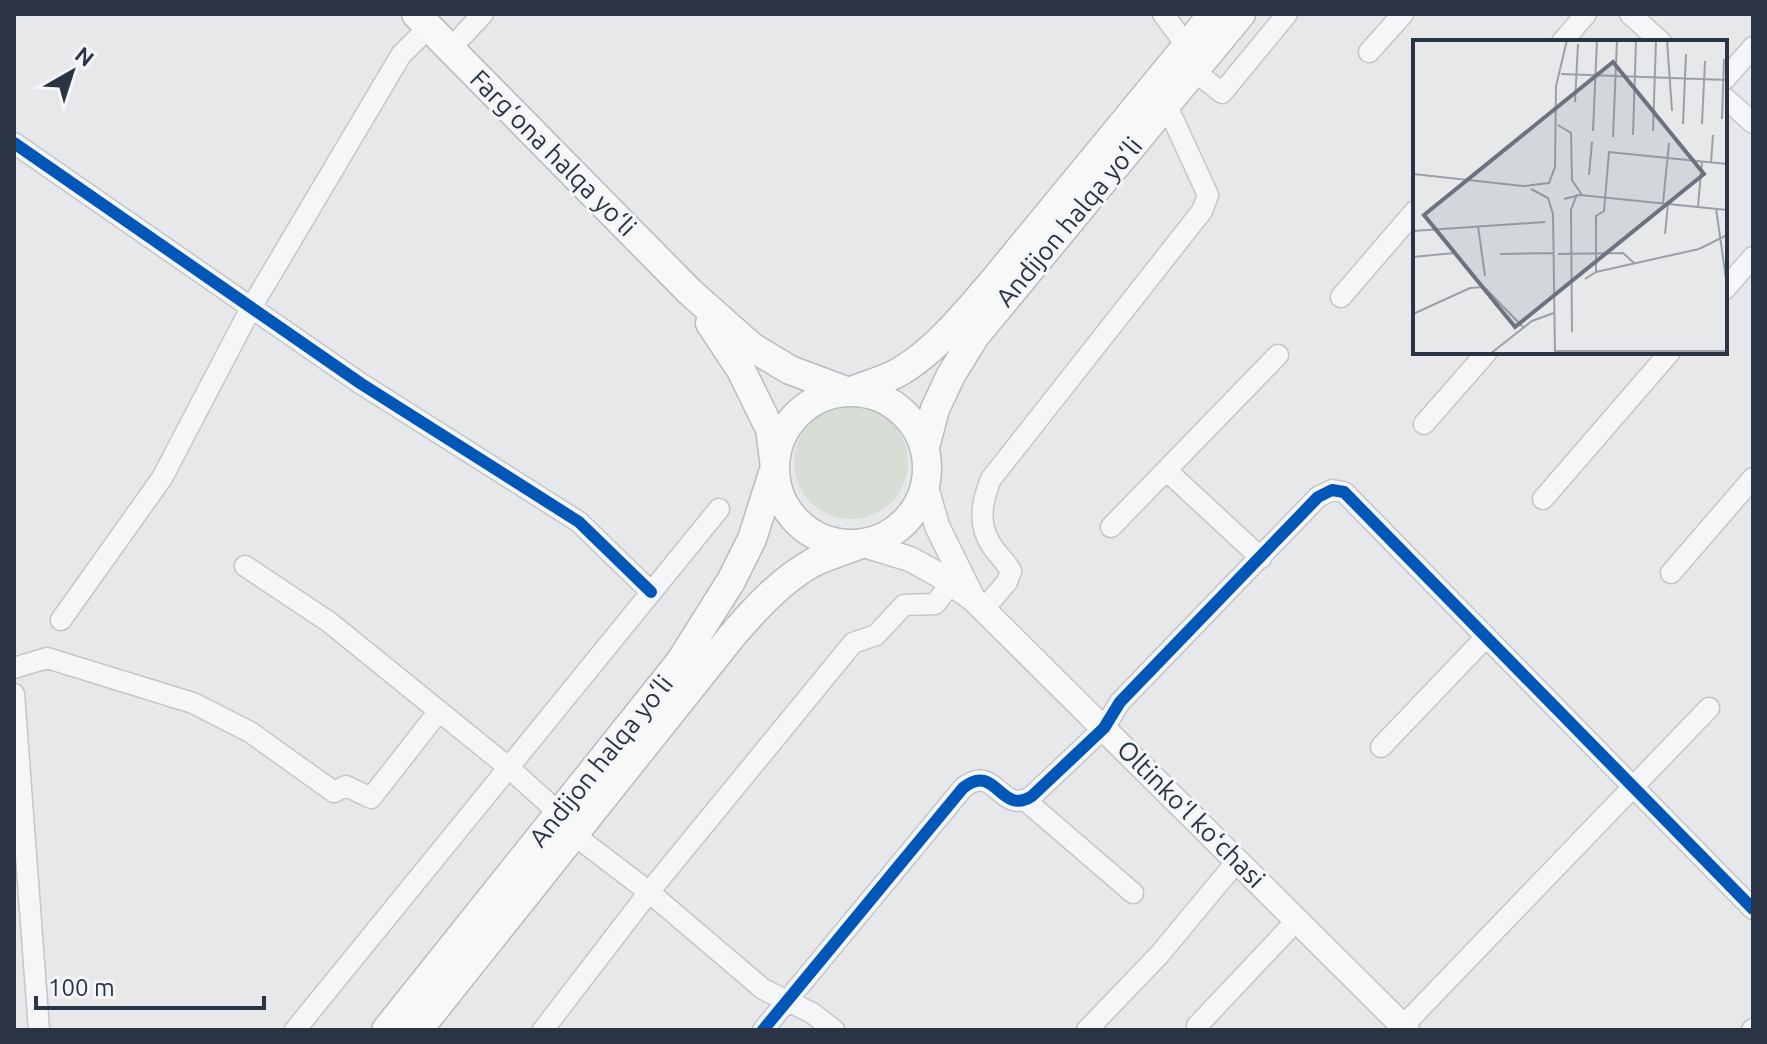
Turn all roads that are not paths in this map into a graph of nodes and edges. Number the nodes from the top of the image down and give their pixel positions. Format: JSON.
{"nodes":[{"id":1,"x":483,"y":14,"type":"edge"},
{"id":2,"x":1163,"y":14,"type":"edge"},
{"id":3,"x":1213,"y":14,"type":"edge"},
{"id":4,"x":1241,"y":14,"type":"edge"},
{"id":5,"x":1287,"y":14,"type":"edge"},
{"id":6,"x":1403,"y":14,"type":"edge"},
{"id":7,"x":1586,"y":14,"type":"edge"},
{"id":8,"x":1630,"y":14,"type":"edge"},
{"id":9,"x":423,"y":21,"type":"edge"},
{"id":10,"x":1564,"y":40,"type":"edge"},
{"id":11,"x":1659,"y":40,"type":"edge"},
{"id":12,"x":1753,"y":47,"type":"edge"},
{"id":13,"x":450,"y":49,"type":"junction"},
{"id":14,"x":1369,"y":52,"type":"dead end"},
{"id":15,"x":1190,"y":58,"type":"junction"},
{"id":16,"x":1727,"y":77,"type":"edge"},
{"id":17,"x":1727,"y":100,"type":"edge"},
{"id":18,"x":1166,"y":104,"type":"junction"},
{"id":19,"x":1753,"y":123,"type":"edge"},
{"id":20,"x":14,"y":143,"type":"edge"},
{"id":21,"x":1413,"y":213,"type":"edge"},
{"id":22,"x":1753,"y":257,"type":"edge"},
{"id":23,"x":1727,"y":287,"type":"edge"},
{"id":24,"x":690,"y":292,"type":"junction"},
{"id":25,"x":1341,"y":297,"type":"dead end"},
{"id":26,"x":251,"y":308,"type":"junction"},
{"id":27,"x":1485,"y":354,"type":"edge"},
{"id":28,"x":1668,"y":354,"type":"edge"},
{"id":29,"x":1278,"y":355,"type":"dead end"},
{"id":30,"x":849,"y":392,"type":"junction"},
{"id":31,"x":1424,"y":424,"type":"dead end"},
{"id":32,"x":925,"y":447,"type":"junction"},
{"id":33,"x":775,"y":467,"type":"junction"},
{"id":34,"x":1166,"y":470,"type":"junction"},
{"id":35,"x":1753,"y":478,"type":"edge"},
{"id":36,"x":926,"y":487,"type":"junction"},
{"id":37,"x":1543,"y":499,"type":"dead end"},
{"id":38,"x":719,"y":509,"type":"dead end"},
{"id":39,"x":1111,"y":527,"type":"dead end"},
{"id":40,"x":861,"y":544,"type":"junction"},
{"id":41,"x":1261,"y":558,"type":"junction"},
{"id":42,"x":245,"y":566,"type":"dead end"},
{"id":43,"x":1671,"y":573,"type":"dead end"},
{"id":44,"x":955,"y":578,"type":"junction"},
{"id":45,"x":651,"y":592,"type":"junction"},
{"id":46,"x":978,"y":604,"type":"junction"},
{"id":47,"x":61,"y":620,"type":"dead end"},
{"id":48,"x":1486,"y":637,"type":"junction"},
{"id":49,"x":14,"y":668,"type":"edge"},
{"id":50,"x":14,"y":694,"type":"edge"},
{"id":51,"x":1709,"y":708,"type":"dead end"},
{"id":52,"x":439,"y":711,"type":"junction"},
{"id":53,"x":1104,"y":728,"type":"junction"},
{"id":54,"x":1381,"y":747,"type":"dead end"},
{"id":55,"x":508,"y":767,"type":"junction"},
{"id":56,"x":1632,"y":787,"type":"junction"},
{"id":57,"x":1025,"y":800,"type":"junction"},
{"id":58,"x":566,"y":824,"type":"junction"},
{"id":59,"x":1238,"y":860,"type":"junction"},
{"id":60,"x":649,"y":892,"type":"junction"},
{"id":61,"x":1133,"y":893,"type":"dead end"},
{"id":62,"x":1750,"y":899,"type":"edge"},
{"id":63,"x":1297,"y":920,"type":"junction"},
{"id":64,"x":786,"y":1001,"type":"junction"},
{"id":65,"x":1197,"y":1026,"type":"dead end"},
{"id":66,"x":1405,"y":1028,"type":"edge"},
{"id":67,"x":39,"y":1030,"type":"edge"},
{"id":68,"x":295,"y":1030,"type":"edge"},
{"id":69,"x":386,"y":1030,"type":"edge"},
{"id":70,"x":418,"y":1030,"type":"edge"},
{"id":71,"x":543,"y":1030,"type":"edge"},
{"id":72,"x":763,"y":1030,"type":"edge"},
{"id":73,"x":834,"y":1030,"type":"edge"},
{"id":74,"x":1087,"y":1030,"type":"edge"}],
"edges":[{"from":1,"to":13,"type":"street"},
{"from":2,"to":15,"type":"street"},
{"from":3,"to":15,"type":"highway","name":"Andijon halqa yo‘li"},
{"from":4,"to":15,"type":"highway","name":"Andijon halqa yo‘li"},
{"from":5,"to":15,"type":"street"},
{"from":6,"to":14,"type":"street"},
{"from":7,"to":10,"type":"street"},
{"from":8,"to":11,"type":"street"},
{"from":9,"to":13,"type":"highway","name":"Farg‘ona halqa yo‘li"},
{"from":9,"to":26,"type":"street"},
{"from":12,"to":16,"type":"street"},
{"from":13,"to":24,"type":"highway","name":"Farg‘ona halqa yo‘li"},
{"from":15,"to":18,"type":"highway","name":"Andijon halqa yo‘li"},
{"from":15,"to":30,"type":"highway","name":"Andijon halqa yo‘li"},
{"from":17,"to":19,"type":"street"},
{"from":18,"to":32,"type":"highway","name":"Andijon halqa yo‘li"},
{"from":18,"to":46,"type":"street"},
{"from":20,"to":26,"type":"street"},
{"from":21,"to":25,"type":"street"},
{"from":22,"to":23,"type":"street"},
{"from":24,"to":30,"type":"highway","name":"Farg‘ona halqa yo‘li"},
{"from":24,"to":33,"type":"highway","name":"Farg‘ona halqa yo‘li"},
{"from":26,"to":45,"type":"street"},
{"from":26,"to":47,"type":"street"},
{"from":27,"to":31,"type":"street"},
{"from":28,"to":37,"type":"street"},
{"from":29,"to":34,"type":"street"},
{"from":30,"to":32,"type":"highway"},
{"from":30,"to":33,"type":"highway"},
{"from":32,"to":36,"type":"highway"},
{"from":33,"to":40,"type":"highway"},
{"from":33,"to":58,"type":"highway","name":"Andijon halqa yo‘li"},
{"from":34,"to":39,"type":"street"},
{"from":34,"to":41,"type":"street"},
{"from":35,"to":43,"type":"street"},
{"from":36,"to":40,"type":"highway"},
{"from":36,"to":44,"type":"main road","name":"Oltinkoʻl koʻchasi"},
{"from":38,"to":45,"type":"street"},
{"from":40,"to":44,"type":"main road","name":"Oltinkoʻl koʻchasi"},
{"from":40,"to":58,"type":"highway","name":"Andijon halqa yo‘li"},
{"from":41,"to":48,"type":"street"},
{"from":41,"to":53,"type":"street"},
{"from":42,"to":52,"type":"street"},
{"from":44,"to":46,"type":"main road","name":"Oltinkoʻl koʻchasi"},
{"from":44,"to":60,"type":"street"},
{"from":45,"to":55,"type":"street"},
{"from":46,"to":53,"type":"main road","name":"Oltinkoʻl koʻchasi"},
{"from":48,"to":54,"type":"street"},
{"from":48,"to":56,"type":"street"},
{"from":49,"to":52,"type":"street"},
{"from":50,"to":67,"type":"street"},
{"from":51,"to":56,"type":"street"},
{"from":52,"to":55,"type":"street"},
{"from":53,"to":57,"type":"street"},
{"from":53,"to":59,"type":"main road","name":"Oltinkoʻl koʻchasi"},
{"from":55,"to":58,"type":"street"},
{"from":55,"to":68,"type":"street"},
{"from":56,"to":62,"type":"street"},
{"from":56,"to":66,"type":"street"},
{"from":57,"to":61,"type":"street"},
{"from":57,"to":64,"type":"street"},
{"from":58,"to":60,"type":"street"},
{"from":58,"to":69,"type":"highway","name":"Andijon halqa yo‘li"},
{"from":58,"to":70,"type":"highway","name":"Andijon halqa yo‘li"},
{"from":59,"to":63,"type":"main road","name":"Oltinkoʻl koʻchasi"},
{"from":59,"to":74,"type":"street"},
{"from":60,"to":64,"type":"street"},
{"from":60,"to":71,"type":"street"},
{"from":63,"to":65,"type":"street"},
{"from":63,"to":66,"type":"main road","name":"Oltinkoʻl koʻchasi"},
{"from":64,"to":72,"type":"street"},
{"from":64,"to":73,"type":"street"}]}
